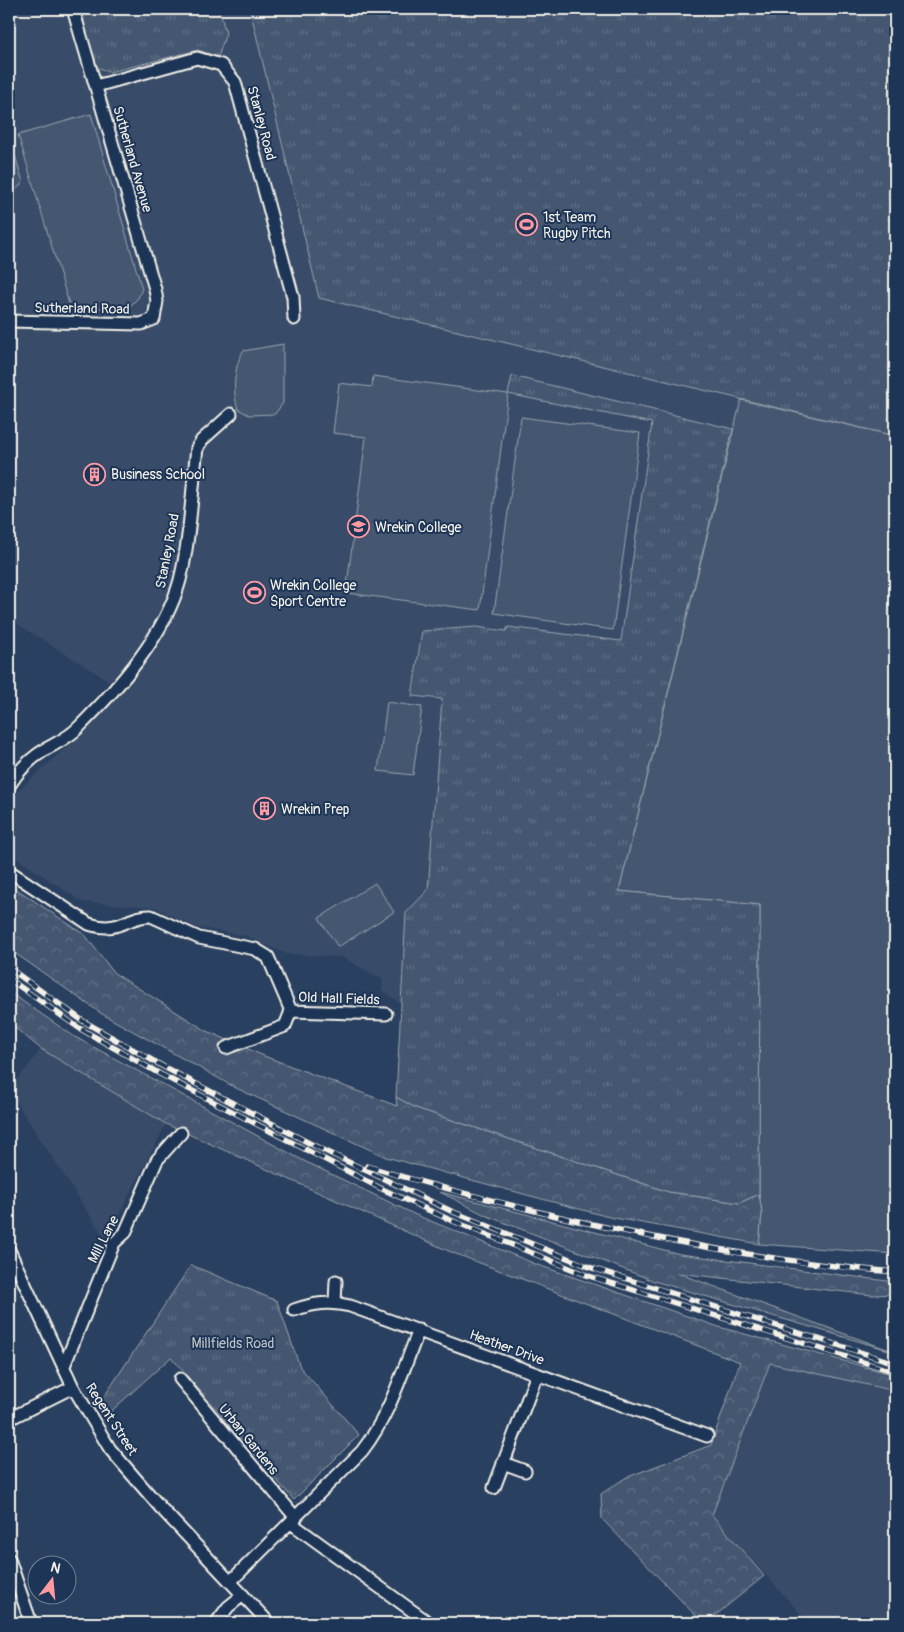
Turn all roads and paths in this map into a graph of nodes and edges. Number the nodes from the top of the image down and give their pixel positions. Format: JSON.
{"nodes":[{"id":1,"x":73,"y":9,"type":"edge"},
{"id":2,"x":96,"y":86,"type":"junction"},
{"id":3,"x":154,"y":319,"type":"joint"},
{"id":4,"x":294,"y":320,"type":"dead end"},
{"id":5,"x":9,"y":322,"type":"edge"},
{"id":6,"x":231,"y":414,"type":"dead end"},
{"id":7,"x":9,"y":786,"type":"edge"},
{"id":8,"x":9,"y":871,"type":"edge"},
{"id":9,"x":291,"y":1011,"type":"junction"},
{"id":10,"x":386,"y":1014,"type":"dead end"},
{"id":11,"x":226,"y":1048,"type":"dead end"},
{"id":12,"x":181,"y":1133,"type":"dead end"},
{"id":13,"x":9,"y":1250,"type":"edge"},
{"id":14,"x":336,"y":1281,"type":"dead end"},
{"id":15,"x":335,"y":1303,"type":"junction"},
{"id":16,"x":294,"y":1310,"type":"dead end"},
{"id":17,"x":419,"y":1330,"type":"junction"},
{"id":18,"x":64,"y":1366,"type":"junction"},
{"id":19,"x":537,"y":1374,"type":"junction"},
{"id":20,"x":180,"y":1380,"type":"dead end"},
{"id":21,"x":74,"y":1387,"type":"junction"},
{"id":22,"x":9,"y":1418,"type":"edge"},
{"id":23,"x":707,"y":1436,"type":"dead end"},
{"id":24,"x":503,"y":1463,"type":"junction"},
{"id":25,"x":525,"y":1471,"type":"dead end"},
{"id":26,"x":494,"y":1488,"type":"dead end"},
{"id":27,"x":293,"y":1521,"type":"junction"},
{"id":28,"x":9,"y":1559,"type":"edge"},
{"id":29,"x":230,"y":1582,"type":"junction"},
{"id":30,"x":243,"y":1595,"type":"junction"},
{"id":31,"x":30,"y":1623,"type":"edge"},
{"id":32,"x":216,"y":1623,"type":"edge"},
{"id":33,"x":269,"y":1623,"type":"edge"},
{"id":34,"x":429,"y":1623,"type":"edge"}],
"edges":[{"from":1,"to":2,"type":"street","name":"Sutherland Avenue"},
{"from":2,"to":3,"type":"street","name":"Sutherland Avenue"},
{"from":2,"to":4,"type":"street","name":"Stanley Road"},
{"from":3,"to":5,"type":"street","name":"Sutherland Road"},
{"from":6,"to":7,"type":"street","name":"Stanley Road"},
{"from":8,"to":9,"type":"street"},
{"from":9,"to":10,"type":"street","name":"Old Hall Fields"},
{"from":9,"to":11,"type":"street"},
{"from":12,"to":18,"type":"street","name":"Mill Lane"},
{"from":13,"to":18,"type":"street","name":"Regent Street"},
{"from":14,"to":15,"type":"street"},
{"from":15,"to":16,"type":"street","name":"Heather Drive"},
{"from":15,"to":17,"type":"street","name":"Heather Drive"},
{"from":17,"to":19,"type":"street","name":"Heather Drive"},
{"from":17,"to":27,"type":"street"},
{"from":18,"to":21,"type":"street","name":"Regent Street"},
{"from":19,"to":23,"type":"street","name":"Heather Drive"},
{"from":19,"to":24,"type":"street"},
{"from":20,"to":27,"type":"street","name":"Urban Gardens"},
{"from":21,"to":22,"type":"street"},
{"from":21,"to":29,"type":"street","name":"Regent Street"},
{"from":24,"to":25,"type":"street"},
{"from":24,"to":26,"type":"street"},
{"from":27,"to":29,"type":"street"},
{"from":27,"to":34,"type":"street","name":"Urban Gardens"},
{"from":28,"to":31,"type":"street"},
{"from":29,"to":30,"type":"street","name":"Regent Street"},
{"from":30,"to":32,"type":"street"},
{"from":30,"to":33,"type":"street","name":"Regent Street"}]}
